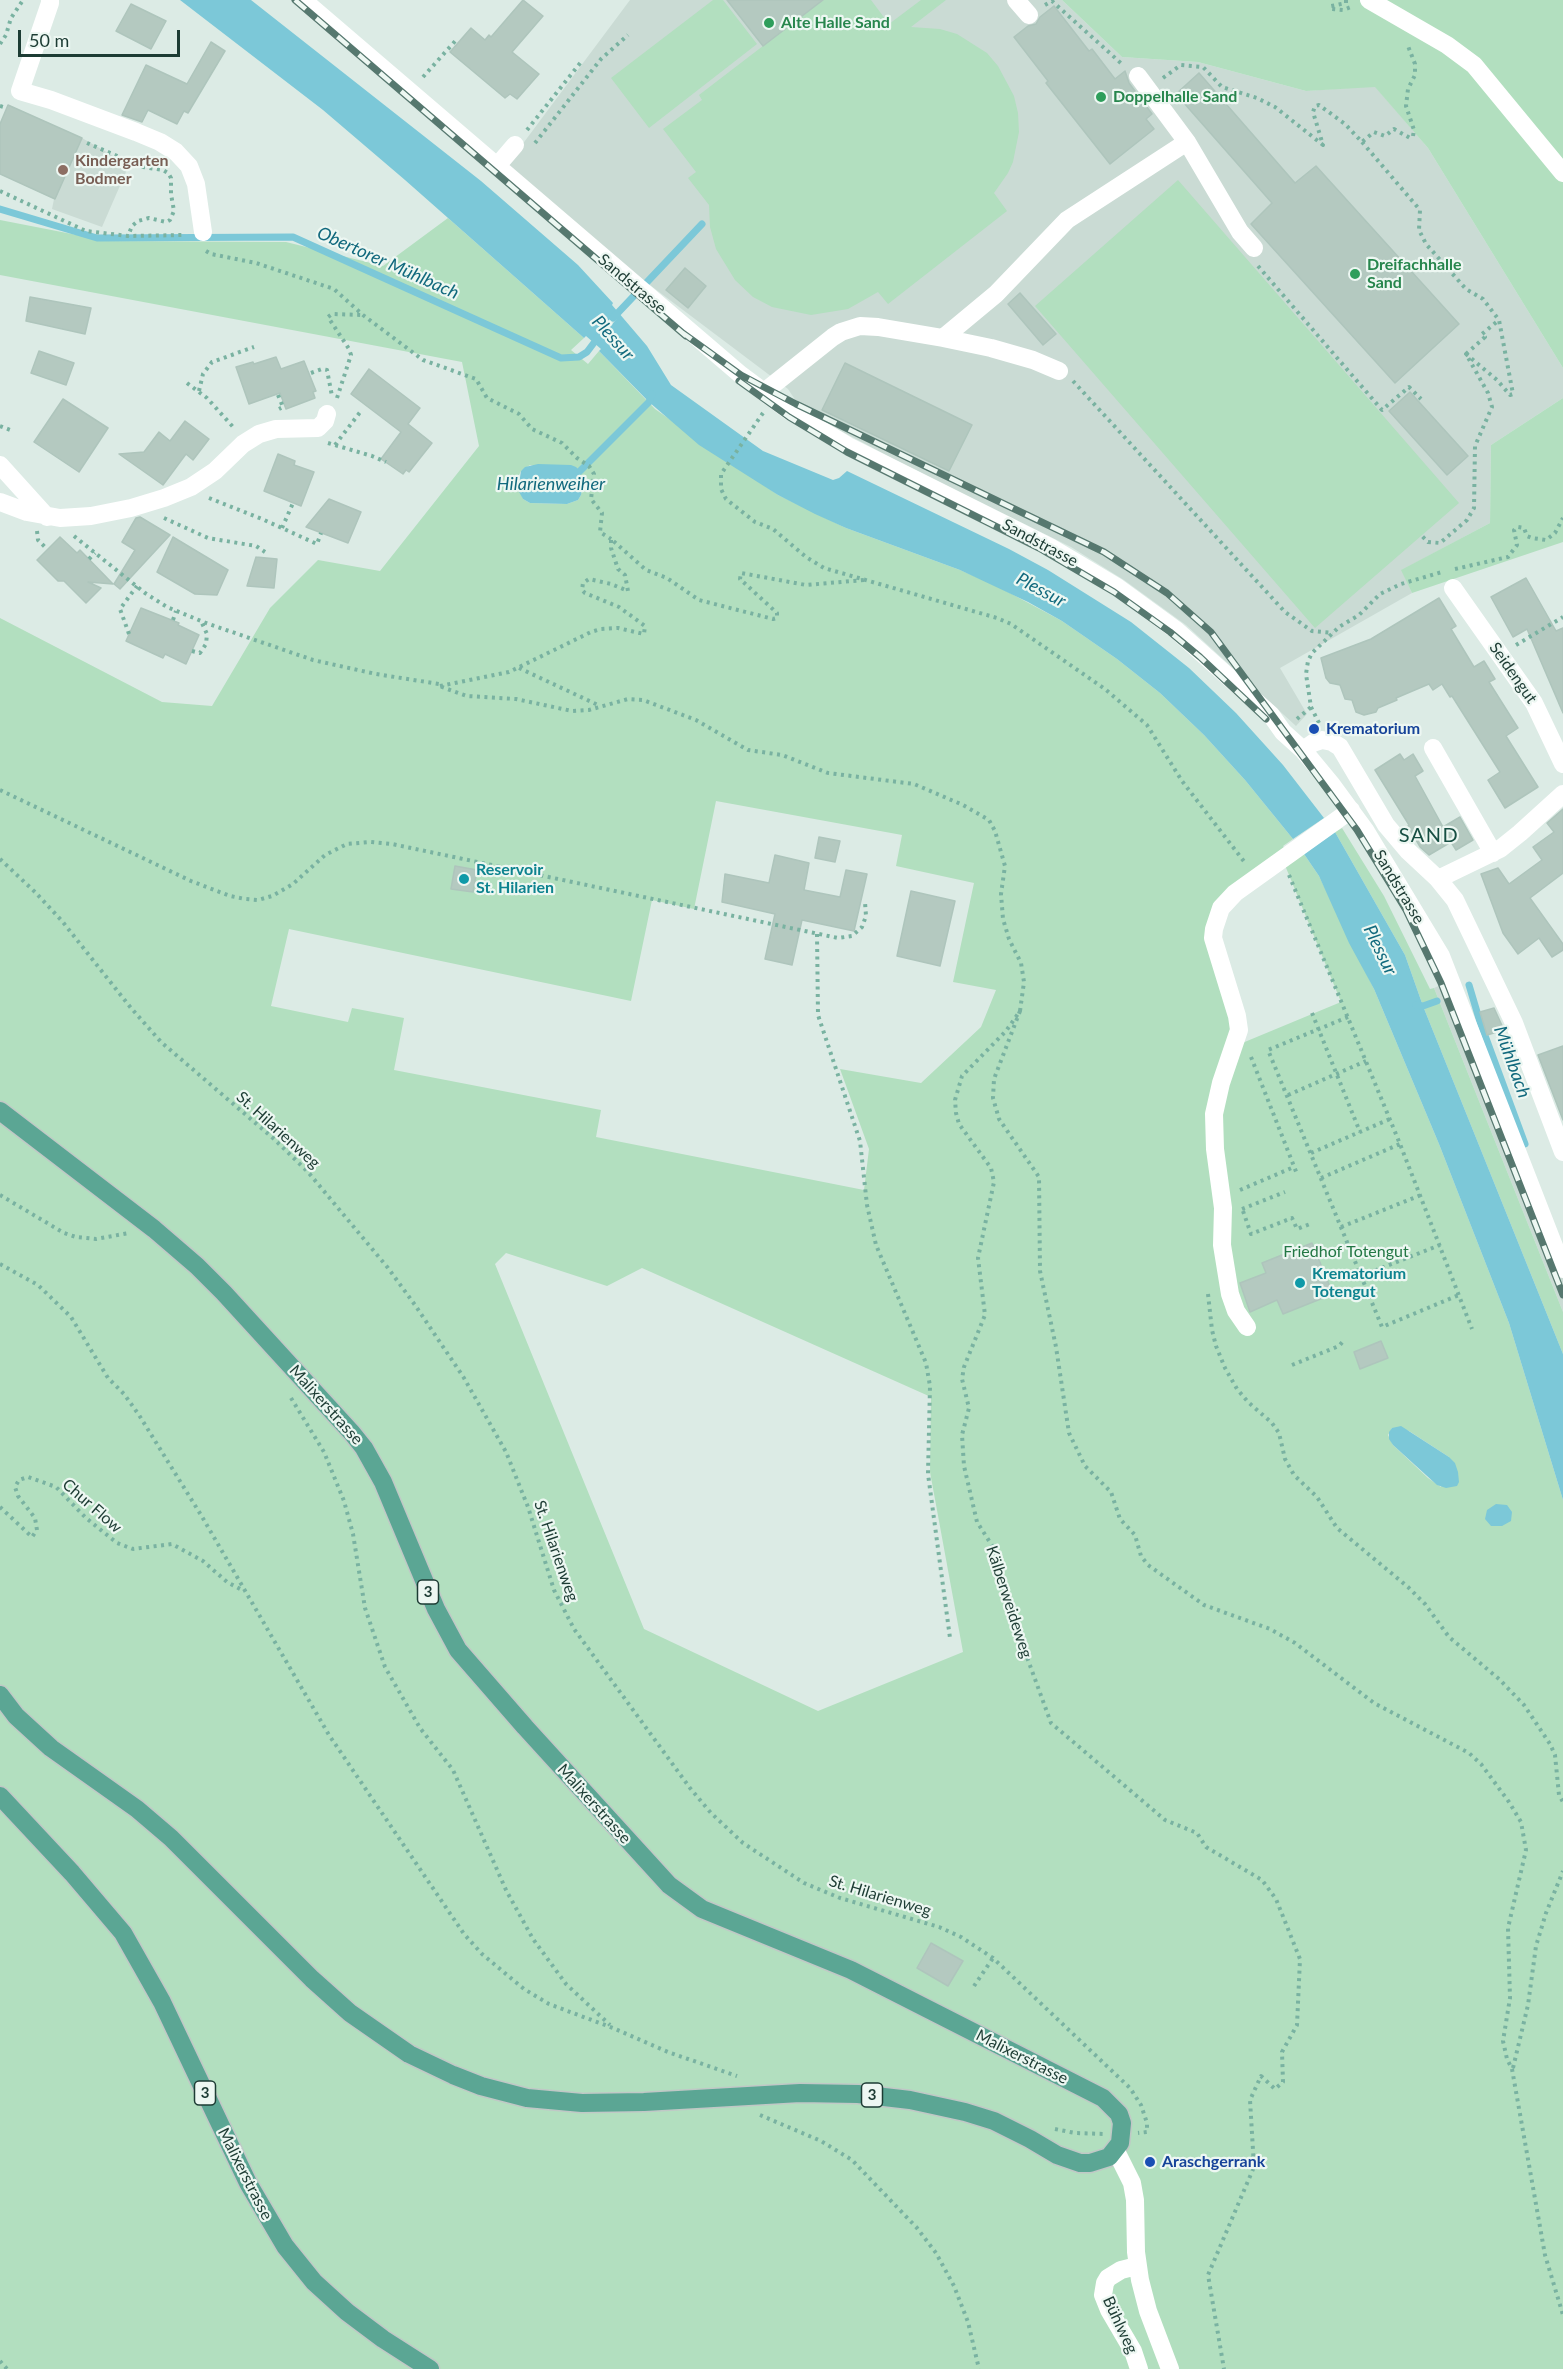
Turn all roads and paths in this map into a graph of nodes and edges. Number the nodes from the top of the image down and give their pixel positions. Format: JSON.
{"nodes":[{"id":1,"x":22,"y":0,"type":"edge"},
{"id":2,"x":50,"y":0,"type":"edge"},
{"id":3,"x":303,"y":0,"type":"edge"},
{"id":4,"x":1016,"y":0,"type":"edge"},
{"id":5,"x":1346,"y":0,"type":"edge"},
{"id":6,"x":1363,"y":4,"type":"edge"},
{"id":7,"x":1029,"y":15,"type":"joint"},
{"id":8,"x":628,"y":35,"type":"dead end"},
{"id":9,"x":1402,"y":38,"type":"dead end"},
{"id":10,"x":457,"y":39,"type":"dead end"},
{"id":11,"x":1,"y":41,"type":"edge"},
{"id":12,"x":581,"y":62,"type":"dead end"},
{"id":13,"x":1138,"y":76,"type":"junction"},
{"id":14,"x":410,"y":91,"type":"junction"},
{"id":15,"x":0,"y":106,"type":"edge"},
{"id":16,"x":7,"y":108,"type":"dead end"},
{"id":17,"x":1187,"y":142,"type":"junction"},
{"id":18,"x":1362,"y":142,"type":"junction"},
{"id":19,"x":87,"y":143,"type":"dead end"},
{"id":20,"x":522,"y":146,"type":"junction"},
{"id":21,"x":497,"y":166,"type":"junction"},
{"id":22,"x":1563,"y":173,"type":"edge"},
{"id":23,"x":0,"y":191,"type":"edge"},
{"id":24,"x":128,"y":236,"type":"junction"},
{"id":25,"x":200,"y":237,"type":"junction"},
{"id":26,"x":1254,"y":248,"type":"joint"},
{"id":27,"x":363,"y":315,"type":"junction"},
{"id":28,"x":1499,"y":320,"type":"junction"},
{"id":29,"x":943,"y":338,"type":"junction"},
{"id":30,"x":255,"y":347,"type":"dead end"},
{"id":31,"x":1466,"y":354,"type":"junction"},
{"id":32,"x":1059,"y":371,"type":"joint"},
{"id":33,"x":311,"y":373,"type":"dead end"},
{"id":34,"x":187,"y":383,"type":"dead end"},
{"id":35,"x":341,"y":386,"type":"dead end"},
{"id":36,"x":330,"y":388,"type":"dead end"},
{"id":37,"x":199,"y":391,"type":"junction"},
{"id":38,"x":764,"y":392,"type":"junction"},
{"id":39,"x":1421,"y":399,"type":"dead end"},
{"id":40,"x":361,"y":411,"type":"dead end"},
{"id":41,"x":327,"y":414,"type":"dead end"},
{"id":42,"x":760,"y":417,"type":"dead end"},
{"id":43,"x":0,"y":426,"type":"edge"},
{"id":44,"x":314,"y":429,"type":"junction"},
{"id":45,"x":14,"y":431,"type":"dead end"},
{"id":46,"x":243,"y":444,"type":"junction"},
{"id":47,"x":335,"y":445,"type":"junction"},
{"id":48,"x":386,"y":462,"type":"dead end"},
{"id":49,"x":0,"y":465,"type":"edge"},
{"id":50,"x":189,"y":488,"type":"junction"},
{"id":51,"x":0,"y":502,"type":"edge"},
{"id":52,"x":293,"y":502,"type":"dead end"},
{"id":53,"x":140,"y":505,"type":"junction"},
{"id":54,"x":54,"y":518,"type":"junction"},
{"id":55,"x":282,"y":528,"type":"junction"},
{"id":56,"x":321,"y":533,"type":"dead end"},
{"id":57,"x":36,"y":534,"type":"dead end"},
{"id":58,"x":1421,"y":535,"type":"dead end"},
{"id":59,"x":611,"y":539,"type":"junction"},
{"id":60,"x":46,"y":548,"type":"dead end"},
{"id":61,"x":265,"y":552,"type":"dead end"},
{"id":62,"x":95,"y":553,"type":"junction"},
{"id":63,"x":89,"y":559,"type":"dead end"},
{"id":64,"x":864,"y":580,"type":"junction"},
{"id":65,"x":136,"y":586,"type":"junction"},
{"id":66,"x":1453,"y":588,"type":"dead end"},
{"id":67,"x":176,"y":611,"type":"junction"},
{"id":68,"x":1563,"y":617,"type":"edge"},
{"id":69,"x":174,"y":620,"type":"dead end"},
{"id":70,"x":201,"y":621,"type":"junction"},
{"id":71,"x":129,"y":634,"type":"dead end"},
{"id":72,"x":192,"y":651,"type":"dead end"},
{"id":73,"x":1500,"y":654,"type":"junction"},
{"id":74,"x":519,"y":668,"type":"junction"},
{"id":75,"x":439,"y":686,"type":"junction"},
{"id":76,"x":599,"y":706,"type":"junction"},
{"id":77,"x":1311,"y":707,"type":"junction"},
{"id":78,"x":1294,"y":722,"type":"dead end"},
{"id":79,"x":1325,"y":741,"type":"junction"},
{"id":80,"x":1433,"y":748,"type":"dead end"},
{"id":81,"x":1303,"y":750,"type":"junction"},
{"id":82,"x":1563,"y":764,"type":"edge"},
{"id":83,"x":0,"y":790,"type":"edge"},
{"id":84,"x":1563,"y":794,"type":"edge"},
{"id":85,"x":1344,"y":815,"type":"junction"},
{"id":86,"x":1493,"y":854,"type":"junction"},
{"id":87,"x":1285,"y":856,"type":"junction"},
{"id":88,"x":0,"y":860,"type":"edge"},
{"id":89,"x":1256,"y":876,"type":"junction"},
{"id":90,"x":1438,"y":879,"type":"junction"},
{"id":91,"x":865,"y":902,"type":"dead end"},
{"id":92,"x":817,"y":934,"type":"junction"},
{"id":93,"x":1020,"y":1011,"type":"junction"},
{"id":94,"x":1312,"y":1013,"type":"dead end"},
{"id":95,"x":1347,"y":1017,"type":"junction"},
{"id":96,"x":1318,"y":1029,"type":"junction"},
{"id":97,"x":1236,"y":1040,"type":"junction"},
{"id":98,"x":1366,"y":1061,"type":"junction"},
{"id":99,"x":1337,"y":1074,"type":"junction"},
{"id":100,"x":1288,"y":1095,"type":"junction"},
{"id":101,"x":0,"y":1111,"type":"edge"},
{"id":102,"x":1390,"y":1119,"type":"junction"},
{"id":103,"x":1360,"y":1132,"type":"junction"},
{"id":104,"x":1400,"y":1144,"type":"junction"},
{"id":105,"x":1563,"y":1152,"type":"edge"},
{"id":106,"x":1311,"y":1153,"type":"junction"},
{"id":107,"x":1294,"y":1167,"type":"junction"},
{"id":108,"x":1297,"y":1174,"type":"dead end"},
{"id":109,"x":1321,"y":1178,"type":"junction"},
{"id":110,"x":1236,"y":1192,"type":"dead end"},
{"id":111,"x":1285,"y":1192,"type":"dead end"},
{"id":112,"x":0,"y":1195,"type":"edge"},
{"id":113,"x":1421,"y":1195,"type":"junction"},
{"id":114,"x":1239,"y":1201,"type":"dead end"},
{"id":115,"x":1242,"y":1209,"type":"junction"},
{"id":116,"x":1310,"y":1224,"type":"dead end"},
{"id":117,"x":1341,"y":1227,"type":"junction"},
{"id":118,"x":154,"y":1229,"type":"junction"},
{"id":119,"x":1440,"y":1245,"type":"junction"},
{"id":120,"x":0,"y":1264,"type":"edge"},
{"id":121,"x":1563,"y":1269,"type":"edge"},
{"id":122,"x":1361,"y":1276,"type":"junction"},
{"id":123,"x":1208,"y":1291,"type":"dead end"},
{"id":124,"x":1459,"y":1295,"type":"junction"},
{"id":125,"x":1247,"y":1327,"type":"dead end"},
{"id":126,"x":1472,"y":1329,"type":"dead end"},
{"id":127,"x":1345,"y":1339,"type":"dead end"},
{"id":128,"x":1292,"y":1365,"type":"dead end"},
{"id":129,"x":312,"y":1431,"type":"dead end"},
{"id":130,"x":0,"y":1507,"type":"edge"},
{"id":131,"x":245,"y":1592,"type":"junction"},
{"id":132,"x":950,"y":1638,"type":"dead end"},
{"id":133,"x":0,"y":1695,"type":"edge"},
{"id":134,"x":0,"y":1796,"type":"edge"},
{"id":135,"x":1563,"y":1802,"type":"edge"},
{"id":136,"x":1563,"y":1871,"type":"edge"},
{"id":137,"x":993,"y":1958,"type":"junction"},
{"id":138,"x":974,"y":1986,"type":"dead end"},
{"id":139,"x":613,"y":2028,"type":"junction"},
{"id":140,"x":1512,"y":2069,"type":"junction"},
{"id":141,"x":732,"y":2074,"type":"dead end"},
{"id":142,"x":746,"y":2096,"type":"junction"},
{"id":143,"x":1122,"y":2133,"type":"junction"},
{"id":144,"x":1030,"y":2139,"type":"junction"},
{"id":145,"x":1116,"y":2151,"type":"junction"},
{"id":146,"x":1137,"y":2266,"type":"junction"},
{"id":147,"x":1563,"y":2315,"type":"edge"},
{"id":148,"x":0,"y":2361,"type":"edge"},
{"id":149,"x":8,"y":2369,"type":"edge"},
{"id":150,"x":429,"y":2369,"type":"edge"},
{"id":151,"x":979,"y":2369,"type":"edge"},
{"id":152,"x":1139,"y":2369,"type":"edge"},
{"id":153,"x":1170,"y":2369,"type":"edge"},
{"id":154,"x":1224,"y":2369,"type":"edge"}],
"edges":[{"from":1,"to":11,"type":"path"},
{"from":2,"to":25,"type":"street"},
{"from":3,"to":14,"type":"street","name":"Sandstrasse"},
{"from":4,"to":7,"type":"street"},
{"from":5,"to":6,"type":"path"},
{"from":6,"to":22,"type":"street"},
{"from":7,"to":13,"type":"path"},
{"from":8,"to":20,"type":"path"},
{"from":9,"to":18,"type":"path"},
{"from":10,"to":14,"type":"path"},
{"from":12,"to":20,"type":"path"},
{"from":13,"to":17,"type":"street"},
{"from":13,"to":18,"type":"path"},
{"from":14,"to":21,"type":"street","name":"Sandstrasse"},
{"from":15,"to":16,"type":"path"},
{"from":17,"to":26,"type":"street"},
{"from":17,"to":29,"type":"street"},
{"from":18,"to":28,"type":"path"},
{"from":19,"to":24,"type":"path"},
{"from":20,"to":21,"type":"street"},
{"from":21,"to":38,"type":"street","name":"Sandstrasse"},
{"from":23,"to":24,"type":"path"},
{"from":24,"to":25,"type":"path"},
{"from":25,"to":27,"type":"path"},
{"from":26,"to":39,"type":"path"},
{"from":27,"to":35,"type":"path"},
{"from":27,"to":59,"type":"path"},
{"from":28,"to":31,"type":"path"},
{"from":28,"to":31,"type":"path"},
{"from":29,"to":32,"type":"street"},
{"from":29,"to":38,"type":"street"},
{"from":30,"to":37,"type":"path"},
{"from":31,"to":58,"type":"path"},
{"from":32,"to":77,"type":"path"},
{"from":33,"to":36,"type":"path"},
{"from":34,"to":37,"type":"path"},
{"from":37,"to":46,"type":"path"},
{"from":38,"to":81,"type":"street","name":"Sandstrasse"},
{"from":40,"to":47,"type":"path"},
{"from":41,"to":44,"type":"street"},
{"from":42,"to":64,"type":"path"},
{"from":43,"to":45,"type":"path"},
{"from":44,"to":46,"type":"street"},
{"from":44,"to":47,"type":"path"},
{"from":46,"to":50,"type":"street"},
{"from":47,"to":48,"type":"path"},
{"from":49,"to":54,"type":"street"},
{"from":50,"to":53,"type":"street"},
{"from":50,"to":55,"type":"path"},
{"from":51,"to":54,"type":"street"},
{"from":52,"to":55,"type":"path"},
{"from":53,"to":54,"type":"street"},
{"from":53,"to":61,"type":"path"},
{"from":54,"to":62,"type":"path","name":"Kälberweideweg"},
{"from":55,"to":56,"type":"path"},
{"from":57,"to":60,"type":"path"},
{"from":59,"to":64,"type":"path"},
{"from":59,"to":74,"type":"path"},
{"from":62,"to":63,"type":"path"},
{"from":62,"to":65,"type":"path","name":"Kälberweideweg"},
{"from":64,"to":89,"type":"path"},
{"from":65,"to":67,"type":"path","name":"Kälberweideweg"},
{"from":65,"to":71,"type":"path"},
{"from":66,"to":73,"type":"street","name":"Seidengut"},
{"from":67,"to":69,"type":"path"},
{"from":67,"to":70,"type":"path","name":"Kälberweideweg"},
{"from":68,"to":73,"type":"path"},
{"from":70,"to":72,"type":"path"},
{"from":70,"to":75,"type":"path","name":"Kälberweideweg"},
{"from":73,"to":82,"type":"street","name":"Seidengut"},
{"from":74,"to":75,"type":"path"},
{"from":74,"to":76,"type":"path"},
{"from":75,"to":76,"type":"path","name":"Kälberweideweg"},
{"from":76,"to":93,"type":"path","name":"Kälberweideweg"},
{"from":77,"to":78,"type":"path"},
{"from":77,"to":79,"type":"path"},
{"from":79,"to":81,"type":"street"},
{"from":79,"to":90,"type":"street"},
{"from":80,"to":86,"type":"street"},
{"from":81,"to":85,"type":"street","name":"Sandstrasse"},
{"from":83,"to":92,"type":"path"},
{"from":84,"to":86,"type":"street"},
{"from":85,"to":87,"type":"street"},
{"from":85,"to":121,"type":"street","name":"Sandstrasse"},
{"from":86,"to":90,"type":"street"},
{"from":87,"to":89,"type":"street"},
{"from":87,"to":95,"type":"path"},
{"from":88,"to":137,"type":"path","name":"St. Hilarienweg"},
{"from":89,"to":97,"type":"street"},
{"from":90,"to":105,"type":"street"},
{"from":91,"to":92,"type":"path"},
{"from":92,"to":132,"type":"path"},
{"from":93,"to":140,"type":"path"},
{"from":93,"to":154,"type":"path","name":"Kälberweideweg"},
{"from":94,"to":96,"type":"path"},
{"from":95,"to":96,"type":"path"},
{"from":95,"to":98,"type":"path"},
{"from":96,"to":99,"type":"path"},
{"from":96,"to":100,"type":"path"},
{"from":97,"to":107,"type":"path"},
{"from":97,"to":125,"type":"street"},
{"from":98,"to":99,"type":"path"},
{"from":98,"to":102,"type":"path"},
{"from":99,"to":100,"type":"path"},
{"from":99,"to":103,"type":"path"},
{"from":100,"to":106,"type":"path"},
{"from":101,"to":118,"type":"main road","name":"Malixerstrasse","number":"3"},
{"from":102,"to":103,"type":"path"},
{"from":102,"to":104,"type":"path"},
{"from":103,"to":106,"type":"path"},
{"from":104,"to":109,"type":"path"},
{"from":104,"to":113,"type":"path"},
{"from":106,"to":109,"type":"path"},
{"from":107,"to":108,"type":"path"},
{"from":107,"to":110,"type":"path"},
{"from":109,"to":117,"type":"path"},
{"from":111,"to":115,"type":"path"},
{"from":112,"to":118,"type":"path"},
{"from":113,"to":117,"type":"path"},
{"from":113,"to":119,"type":"path"},
{"from":114,"to":115,"type":"path"},
{"from":115,"to":116,"type":"path"},
{"from":117,"to":122,"type":"path"},
{"from":118,"to":143,"type":"main road","name":"Malixerstrasse","number":"3"},
{"from":119,"to":122,"type":"path"},
{"from":119,"to":124,"type":"path"},
{"from":120,"to":131,"type":"path"},
{"from":122,"to":124,"type":"path"},
{"from":123,"to":135,"type":"path"},
{"from":124,"to":126,"type":"path"},
{"from":127,"to":128,"type":"path"},
{"from":129,"to":139,"type":"path"},
{"from":130,"to":131,"type":"path","name":"Chur Flow"},
{"from":131,"to":139,"type":"path"},
{"from":133,"to":142,"type":"main road","number":"3"},
{"from":134,"to":150,"type":"main road","name":"Malixerstrasse","number":"3"},
{"from":136,"to":140,"type":"path"},
{"from":137,"to":138,"type":"path"},
{"from":137,"to":143,"type":"path","name":"St. Hilarienweg"},
{"from":139,"to":141,"type":"path"},
{"from":140,"to":147,"type":"path"},
{"from":142,"to":144,"type":"main road","number":"3"},
{"from":142,"to":151,"type":"path"},
{"from":143,"to":144,"type":"path"},
{"from":143,"to":145,"type":"main road"},
{"from":144,"to":145,"type":"main road","number":"3"},
{"from":145,"to":146,"type":"street"},
{"from":146,"to":152,"type":"street","name":"Bühlweg"},
{"from":146,"to":153,"type":"street"},
{"from":148,"to":149,"type":"path"}]}
